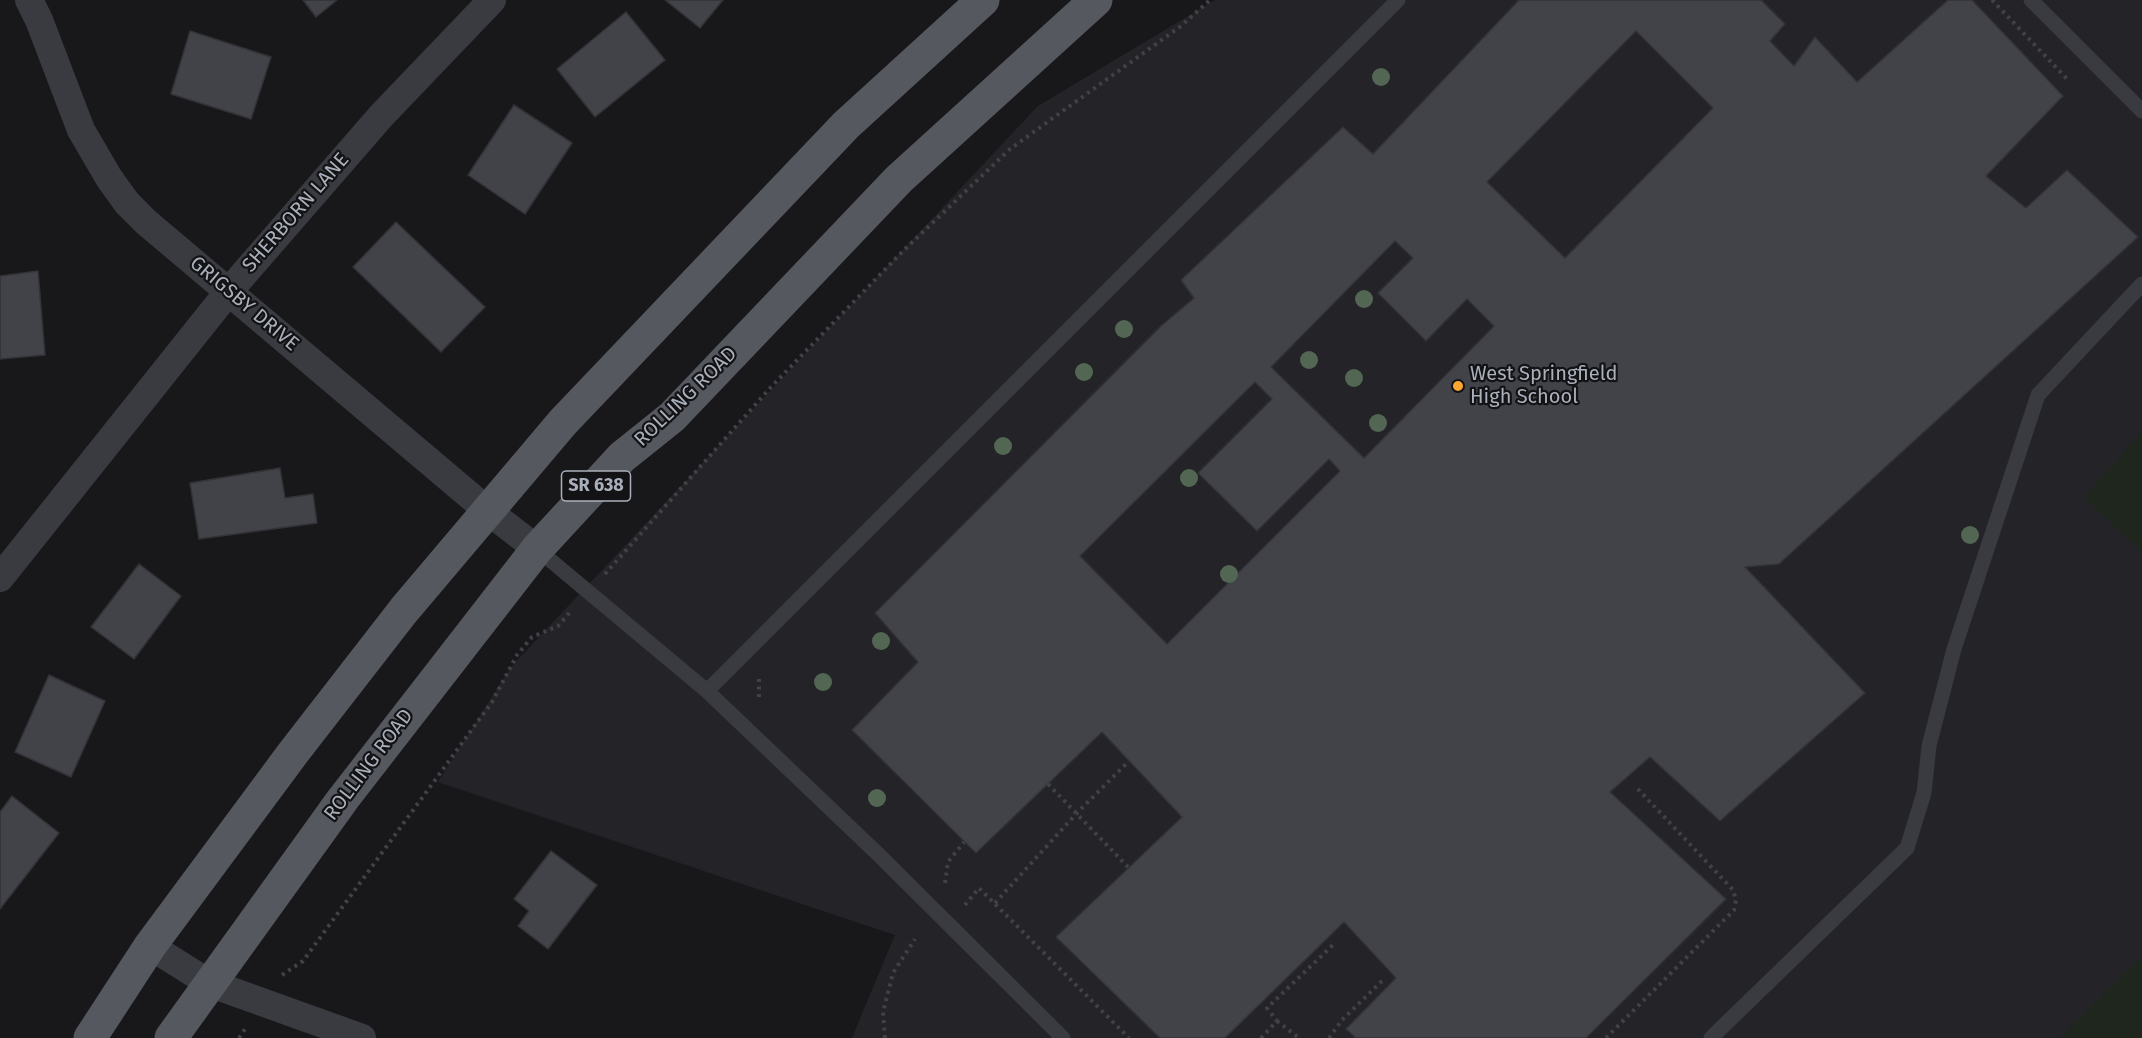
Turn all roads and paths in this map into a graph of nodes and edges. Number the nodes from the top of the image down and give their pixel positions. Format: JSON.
{"nodes":[{"id":1,"x":29,"y":0,"type":"edge"},
{"id":2,"x":492,"y":0,"type":"edge"},
{"id":3,"x":983,"y":0,"type":"edge"},
{"id":4,"x":1096,"y":0,"type":"edge"},
{"id":5,"x":1210,"y":0,"type":"edge"},
{"id":6,"x":1398,"y":0,"type":"edge"},
{"id":7,"x":1992,"y":0,"type":"edge"},
{"id":8,"x":2031,"y":0,"type":"edge"},
{"id":9,"x":2068,"y":81,"type":"dead end"},
{"id":10,"x":2142,"y":111,"type":"edge"},
{"id":11,"x":2142,"y":284,"type":"edge"},
{"id":12,"x":229,"y":291,"type":"junction"},
{"id":13,"x":488,"y":511,"type":"junction"},
{"id":14,"x":537,"y":549,"type":"junction"},
{"id":15,"x":0,"y":578,"type":"edge"},
{"id":16,"x":588,"y":592,"type":"junction"},
{"id":17,"x":707,"y":691,"type":"junction"},
{"id":18,"x":1130,"y":761,"type":"dead end"},
{"id":19,"x":1048,"y":784,"type":"dead end"},
{"id":20,"x":1637,"y":788,"type":"dead end"},
{"id":21,"x":1076,"y":814,"type":"junction"},
{"id":22,"x":964,"y":842,"type":"dead end"},
{"id":23,"x":1128,"y":867,"type":"dead end"},
{"id":24,"x":948,"y":888,"type":"dead end"},
{"id":25,"x":960,"y":902,"type":"dead end"},
{"id":26,"x":995,"y":903,"type":"junction"},
{"id":27,"x":915,"y":939,"type":"dead end"},
{"id":28,"x":1335,"y":943,"type":"dead end"},
{"id":29,"x":150,"y":946,"type":"junction"},
{"id":30,"x":1383,"y":980,"type":"dead end"},
{"id":31,"x":209,"y":983,"type":"junction"},
{"id":32,"x":263,"y":1003,"type":"junction"},
{"id":33,"x":1277,"y":1021,"type":"junction"},
{"id":34,"x":90,"y":1038,"type":"edge"},
{"id":35,"x":171,"y":1038,"type":"edge"},
{"id":36,"x":239,"y":1038,"type":"edge"},
{"id":37,"x":362,"y":1038,"type":"edge"},
{"id":38,"x":885,"y":1038,"type":"edge"},
{"id":39,"x":1063,"y":1038,"type":"edge"},
{"id":40,"x":1129,"y":1038,"type":"edge"},
{"id":41,"x":1262,"y":1038,"type":"edge"},
{"id":42,"x":1299,"y":1038,"type":"edge"},
{"id":43,"x":1329,"y":1038,"type":"edge"},
{"id":44,"x":1606,"y":1038,"type":"edge"},
{"id":45,"x":1711,"y":1038,"type":"edge"}],
"edges":[{"from":1,"to":12,"type":"street","name":"GRIGSBY DRIVE"},
{"from":2,"to":12,"type":"street","name":"SHERBORN LANE"},
{"from":3,"to":13,"type":"main road"},
{"from":4,"to":14,"type":"main road","name":"ROLLING ROAD","number":"SR 638"},
{"from":5,"to":16,"type":"path"},
{"from":6,"to":17,"type":"lane"},
{"from":7,"to":9,"type":"path"},
{"from":8,"to":10,"type":"lane"},
{"from":11,"to":45,"type":"lane"},
{"from":12,"to":13,"type":"street","name":"GRIGSBY DRIVE"},
{"from":12,"to":15,"type":"street","name":"SHERBORN LANE"},
{"from":13,"to":14,"type":"street","name":"GRIGSBY DRIVE"},
{"from":13,"to":29,"type":"main road"},
{"from":14,"to":16,"type":"lane"},
{"from":14,"to":31,"type":"main road","name":"ROLLING ROAD","number":"SR 638"},
{"from":16,"to":17,"type":"lane"},
{"from":16,"to":32,"type":"path"},
{"from":17,"to":39,"type":"lane"},
{"from":18,"to":21,"type":"path"},
{"from":19,"to":21,"type":"path"},
{"from":20,"to":44,"type":"path"},
{"from":21,"to":23,"type":"path"},
{"from":21,"to":26,"type":"path"},
{"from":22,"to":24,"type":"path"},
{"from":25,"to":26,"type":"path"},
{"from":26,"to":40,"type":"path"},
{"from":27,"to":38,"type":"path"},
{"from":28,"to":33,"type":"path"},
{"from":29,"to":31,"type":"street"},
{"from":29,"to":34,"type":"main road"},
{"from":30,"to":43,"type":"path"},
{"from":31,"to":32,"type":"street"},
{"from":31,"to":35,"type":"main road","name":"ROLLING ROAD","number":"SR 638"},
{"from":32,"to":36,"type":"path"},
{"from":32,"to":37,"type":"street"},
{"from":33,"to":41,"type":"path"},
{"from":33,"to":42,"type":"path"}]}
